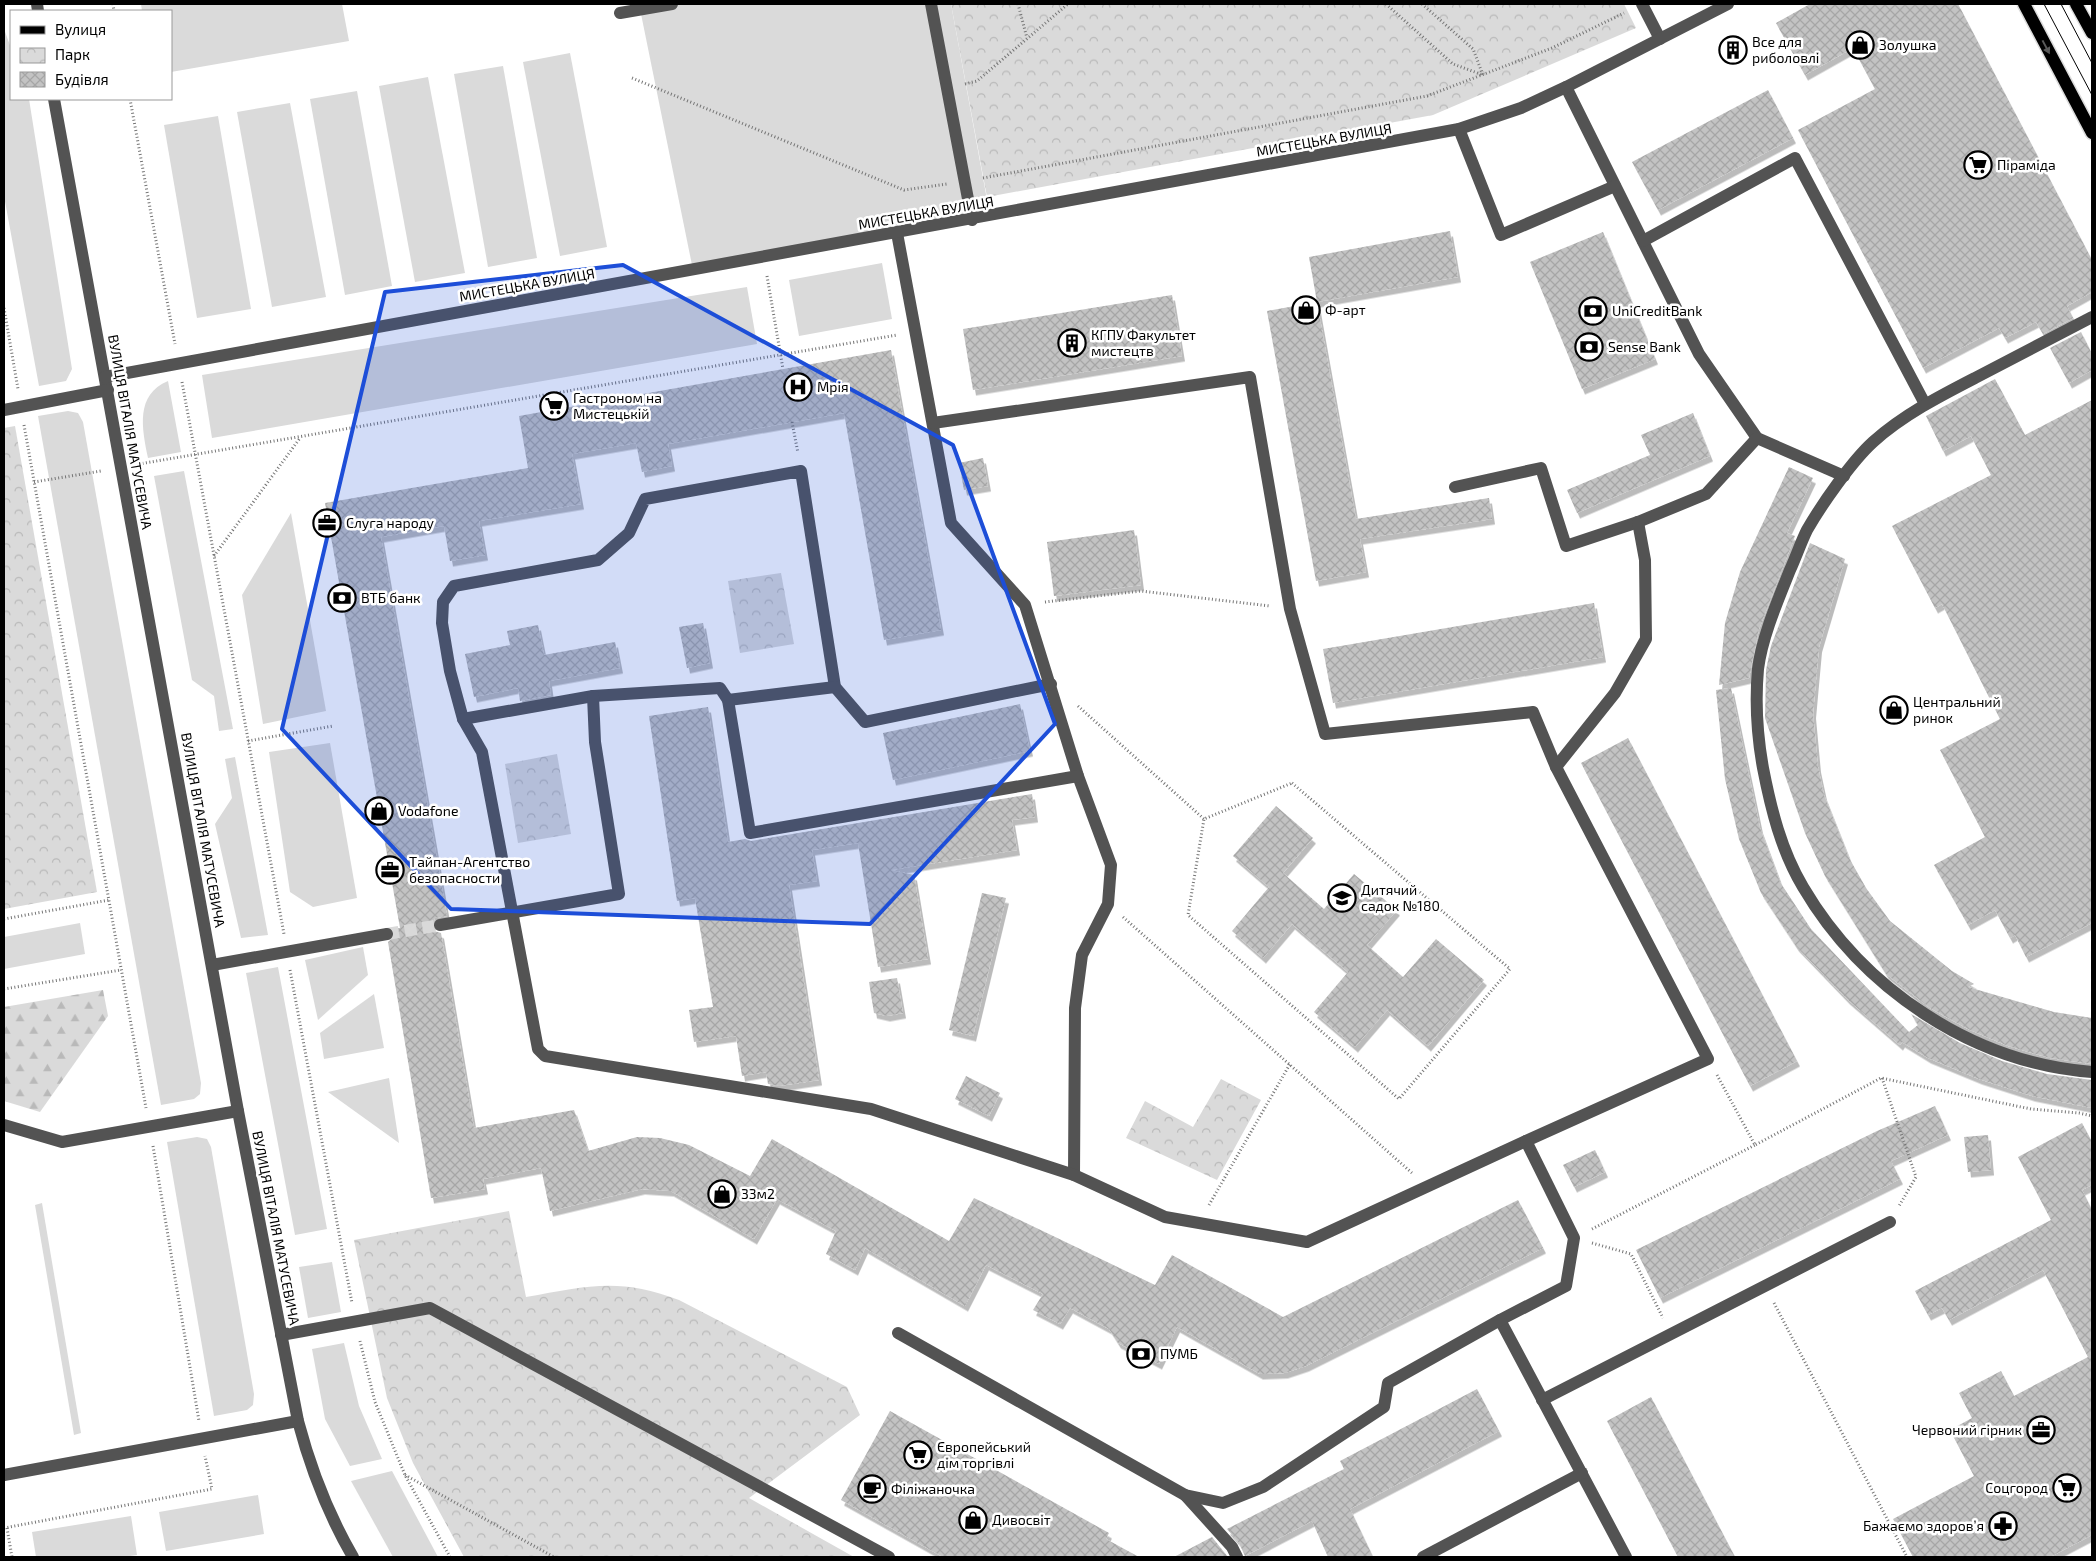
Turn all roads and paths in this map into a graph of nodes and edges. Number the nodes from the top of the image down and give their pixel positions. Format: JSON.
{"nodes":[{"id":1,"x":672,"y":4,"type":"edge"},
{"id":2,"x":931,"y":4,"type":"edge"},
{"id":3,"x":1018,"y":4,"type":"edge"},
{"id":4,"x":1068,"y":4,"type":"edge"},
{"id":5,"x":1386,"y":4,"type":"edge"},
{"id":6,"x":1422,"y":4,"type":"edge"},
{"id":7,"x":1642,"y":4,"type":"edge"},
{"id":8,"x":1728,"y":4,"type":"edge"},
{"id":9,"x":2024,"y":4,"type":"edge"},
{"id":10,"x":2076,"y":4,"type":"edge"},
{"id":11,"x":620,"y":13,"type":"dead end"},
{"id":12,"x":2092,"y":34,"type":"edge"},
{"id":13,"x":1027,"y":38,"type":"junction"},
{"id":14,"x":1660,"y":39,"type":"junction"},
{"id":15,"x":1484,"y":76,"type":"junction"},
{"id":16,"x":632,"y":78,"type":"dead end"},
{"id":17,"x":1566,"y":87,"type":"junction"},
{"id":18,"x":947,"y":88,"type":"junction"},
{"id":19,"x":54,"y":100,"type":"edge"},
{"id":20,"x":130,"y":100,"type":"edge"},
{"id":21,"x":1459,"y":129,"type":"junction"},
{"id":22,"x":2092,"y":133,"type":"edge"},
{"id":23,"x":966,"y":181,"type":"junction"},
{"id":24,"x":1615,"y":186,"type":"junction"},
{"id":25,"x":972,"y":220,"type":"junction"},
{"id":26,"x":897,"y":233,"type":"junction"},
{"id":27,"x":1643,"y":241,"type":"junction"},
{"id":28,"x":763,"y":257,"type":"junction"},
{"id":29,"x":4,"y":308,"type":"edge"},
{"id":30,"x":2092,"y":317,"type":"edge"},
{"id":31,"x":915,"y":332,"type":"junction"},
{"id":32,"x":780,"y":355,"type":"junction"},
{"id":33,"x":178,"y":364,"type":"junction"},
{"id":34,"x":783,"y":369,"type":"dead end"},
{"id":35,"x":105,"y":376,"type":"junction"},
{"id":36,"x":108,"y":390,"type":"junction"},
{"id":37,"x":1925,"y":404,"type":"junction"},
{"id":38,"x":21,"y":406,"type":"junction"},
{"id":39,"x":4,"y":410,"type":"edge"},
{"id":40,"x":792,"y":422,"type":"dead end"},
{"id":41,"x":933,"y":423,"type":"junction"},
{"id":42,"x":301,"y":437,"type":"junction"},
{"id":43,"x":1757,"y":438,"type":"junction"},
{"id":44,"x":195,"y":455,"type":"junction"},
{"id":45,"x":122,"y":467,"type":"junction"},
{"id":46,"x":801,"y":471,"type":"junction"},
{"id":47,"x":1844,"y":476,"type":"junction"},
{"id":48,"x":34,"y":482,"type":"junction"},
{"id":49,"x":1455,"y":488,"type":"dead end"},
{"id":50,"x":1638,"y":522,"type":"junction"},
{"id":51,"x":214,"y":556,"type":"junction"},
{"id":52,"x":1026,"y":605,"type":"junction"},
{"id":53,"x":1290,"y":609,"type":"junction"},
{"id":54,"x":1051,"y":684,"type":"junction"},
{"id":55,"x":835,"y":687,"type":"junction"},
{"id":56,"x":593,"y":696,"type":"junction"},
{"id":57,"x":728,"y":700,"type":"junction"},
{"id":58,"x":463,"y":719,"type":"junction"},
{"id":59,"x":333,"y":726,"type":"dead end"},
{"id":60,"x":248,"y":741,"type":"junction"},
{"id":61,"x":1556,"y":767,"type":"junction"},
{"id":62,"x":1078,"y":776,"type":"junction"},
{"id":63,"x":1204,"y":819,"type":"junction"},
{"id":64,"x":109,"y":900,"type":"junction"},
{"id":65,"x":1108,"y":904,"type":"junction"},
{"id":66,"x":513,"y":912,"type":"junction"},
{"id":67,"x":4,"y":920,"type":"edge"},
{"id":68,"x":440,"y":925,"type":"tunnel mouth"},
{"id":69,"x":386,"y":934,"type":"tunnel mouth"},
{"id":70,"x":287,"y":952,"type":"junction"},
{"id":71,"x":212,"y":965,"type":"junction"},
{"id":72,"x":121,"y":970,"type":"junction"},
{"id":73,"x":4,"y":989,"type":"edge"},
{"id":74,"x":1708,"y":1058,"type":"junction"},
{"id":75,"x":1290,"y":1064,"type":"junction"},
{"id":76,"x":2092,"y":1072,"type":"edge"},
{"id":77,"x":1881,"y":1078,"type":"junction"},
{"id":78,"x":238,"y":1111,"type":"junction"},
{"id":79,"x":2092,"y":1116,"type":"edge"},
{"id":80,"x":4,"y":1125,"type":"edge"},
{"id":81,"x":149,"y":1127,"type":"junction"},
{"id":82,"x":1526,"y":1140,"type":"junction"},
{"id":83,"x":1755,"y":1145,"type":"junction"},
{"id":84,"x":1074,"y":1175,"type":"junction"},
{"id":85,"x":1428,"y":1186,"type":"junction"},
{"id":86,"x":1890,"y":1222,"type":"joint"},
{"id":87,"x":1198,"y":1223,"type":"junction"},
{"id":88,"x":1574,"y":1238,"type":"junction"},
{"id":89,"x":1764,"y":1286,"type":"junction"},
{"id":90,"x":1500,"y":1320,"type":"junction"},
{"id":91,"x":356,"y":1322,"type":"junction"},
{"id":92,"x":898,"y":1334,"type":"dead end"},
{"id":93,"x":1672,"y":1334,"type":"junction"},
{"id":94,"x":281,"y":1335,"type":"junction"},
{"id":95,"x":1542,"y":1400,"type":"junction"},
{"id":96,"x":298,"y":1421,"type":"junction"},
{"id":97,"x":202,"y":1439,"type":"junction"},
{"id":98,"x":1582,"y":1473,"type":"junction"},
{"id":99,"x":4,"y":1474,"type":"edge"},
{"id":100,"x":405,"y":1475,"type":"junction"},
{"id":101,"x":1185,"y":1495,"type":"junction"},
{"id":102,"x":5,"y":1528,"type":"edge"},
{"id":103,"x":12,"y":1557,"type":"edge"},
{"id":104,"x":353,"y":1557,"type":"edge"},
{"id":105,"x":450,"y":1557,"type":"edge"},
{"id":106,"x":554,"y":1557,"type":"edge"},
{"id":107,"x":889,"y":1557,"type":"edge"},
{"id":108,"x":1237,"y":1557,"type":"edge"},
{"id":109,"x":1423,"y":1557,"type":"edge"},
{"id":110,"x":1626,"y":1557,"type":"edge"},
{"id":111,"x":1907,"y":1557,"type":"edge"}],
"edges":[{"from":1,"to":11,"type":"street"},
{"from":2,"to":18,"type":"street"},
{"from":3,"to":13,"type":"path"},
{"from":4,"to":13,"type":"path"},
{"from":5,"to":15,"type":"path"},
{"from":6,"to":15,"type":"path"},
{"from":7,"to":14,"type":"street"},
{"from":7,"to":15,"type":"path"},
{"from":8,"to":14,"type":"street","name":"МИСТЕЦЬКА ВУЛИЦЯ"},
{"from":9,"to":22,"type":"main road","one_way":true},
{"from":10,"to":12,"type":"main road"},
{"from":13,"to":18,"type":"path"},
{"from":14,"to":17,"type":"street","name":"МИСТЕЦЬКА ВУЛИЦЯ"},
{"from":15,"to":23,"type":"path"},
{"from":16,"to":23,"type":"path"},
{"from":17,"to":21,"type":"street","name":"МИСТЕЦЬКА ВУЛИЦЯ"},
{"from":17,"to":24,"type":"street"},
{"from":18,"to":23,"type":"street"},
{"from":19,"to":35,"type":"street","name":"ВУЛИЦЯ ВІТАЛІЯ МАТУСЕВИЧА"},
{"from":20,"to":33,"type":"path"},
{"from":21,"to":24,"type":"street"},
{"from":21,"to":25,"type":"street","name":"МИСТЕЦЬКА ВУЛИЦЯ"},
{"from":23,"to":25,"type":"street"},
{"from":24,"to":27,"type":"street"},
{"from":25,"to":26,"type":"street","name":"МИСТЕЦЬКА ВУЛИЦЯ"},
{"from":26,"to":28,"type":"street","name":"МИСТЕЦЬКА ВУЛИЦЯ"},
{"from":26,"to":31,"type":"street"},
{"from":27,"to":37,"type":"street"},
{"from":27,"to":43,"type":"street"},
{"from":28,"to":32,"type":"path"},
{"from":28,"to":33,"type":"street","name":"МИСТЕЦЬКА ВУЛИЦЯ"},
{"from":29,"to":38,"type":"path"},
{"from":30,"to":37,"type":"street"},
{"from":31,"to":32,"type":"path"},
{"from":31,"to":41,"type":"street"},
{"from":32,"to":34,"type":"path"},
{"from":32,"to":42,"type":"path"},
{"from":33,"to":35,"type":"street","name":"МИСТЕЦЬКА ВУЛИЦЯ"},
{"from":33,"to":44,"type":"path"},
{"from":35,"to":36,"type":"street","name":"ВУЛИЦЯ ВІТАЛІЯ МАТУСЕВИЧА"},
{"from":36,"to":38,"type":"street"},
{"from":36,"to":45,"type":"street","name":"ВУЛИЦЯ ВІТАЛІЯ МАТУСЕВИЧА"},
{"from":37,"to":47,"type":"street"},
{"from":38,"to":39,"type":"street"},
{"from":38,"to":48,"type":"path"},
{"from":40,"to":46,"type":"path"},
{"from":41,"to":52,"type":"street"},
{"from":41,"to":53,"type":"street"},
{"from":42,"to":44,"type":"path"},
{"from":42,"to":51,"type":"path"},
{"from":43,"to":47,"type":"street"},
{"from":43,"to":50,"type":"street"},
{"from":44,"to":45,"type":"path"},
{"from":44,"to":51,"type":"path"},
{"from":45,"to":48,"type":"path"},
{"from":45,"to":71,"type":"street","name":"ВУЛИЦЯ ВІТАЛІЯ МАТУСЕВИЧА"},
{"from":46,"to":55,"type":"street"},
{"from":46,"to":58,"type":"street"},
{"from":47,"to":76,"type":"street"},
{"from":48,"to":64,"type":"path"},
{"from":49,"to":50,"type":"street"},
{"from":50,"to":61,"type":"street"},
{"from":51,"to":60,"type":"path"},
{"from":52,"to":53,"type":"path"},
{"from":52,"to":54,"type":"street"},
{"from":53,"to":61,"type":"street"},
{"from":54,"to":55,"type":"street"},
{"from":54,"to":62,"type":"street"},
{"from":54,"to":63,"type":"path"},
{"from":55,"to":57,"type":"street"},
{"from":56,"to":57,"type":"street"},
{"from":56,"to":58,"type":"street"},
{"from":56,"to":66,"type":"street"},
{"from":57,"to":62,"type":"street"},
{"from":58,"to":66,"type":"street"},
{"from":59,"to":60,"type":"path"},
{"from":60,"to":70,"type":"path"},
{"from":61,"to":74,"type":"street"},
{"from":62,"to":65,"type":"street"},
{"from":63,"to":63,"type":"path"},
{"from":64,"to":67,"type":"path"},
{"from":64,"to":72,"type":"path"},
{"from":65,"to":75,"type":"path"},
{"from":65,"to":84,"type":"street"},
{"from":66,"to":68,"type":"street"},
{"from":66,"to":84,"type":"street"},
{"from":69,"to":70,"type":"street"},
{"from":70,"to":71,"type":"street"},
{"from":70,"to":91,"type":"path"},
{"from":71,"to":78,"type":"street","name":"ВУЛИЦЯ ВІТАЛІЯ МАТУСЕВИЧА"},
{"from":72,"to":73,"type":"path"},
{"from":72,"to":81,"type":"path"},
{"from":74,"to":82,"type":"street"},
{"from":74,"to":83,"type":"path"},
{"from":75,"to":85,"type":"path"},
{"from":75,"to":87,"type":"path"},
{"from":77,"to":79,"type":"path"},
{"from":77,"to":83,"type":"path"},
{"from":77,"to":86,"type":"path"},
{"from":78,"to":81,"type":"street"},
{"from":78,"to":94,"type":"street","name":"ВУЛИЦЯ ВІТАЛІЯ МАТУСЕВИЧА"},
{"from":80,"to":81,"type":"street"},
{"from":81,"to":97,"type":"path"},
{"from":82,"to":85,"type":"street"},
{"from":82,"to":88,"type":"street"},
{"from":83,"to":88,"type":"path"},
{"from":84,"to":87,"type":"street"},
{"from":85,"to":87,"type":"street"},
{"from":86,"to":89,"type":"street"},
{"from":88,"to":90,"type":"street"},
{"from":88,"to":93,"type":"path"},
{"from":89,"to":93,"type":"street"},
{"from":89,"to":111,"type":"path"},
{"from":90,"to":95,"type":"street"},
{"from":90,"to":101,"type":"street"},
{"from":91,"to":94,"type":"street"},
{"from":91,"to":100,"type":"path"},
{"from":91,"to":107,"type":"street"},
{"from":92,"to":101,"type":"street"},
{"from":93,"to":95,"type":"street"},
{"from":94,"to":96,"type":"street","name":"ВУЛИЦЯ ВІТАЛІЯ МАТУСЕВИЧА"},
{"from":95,"to":98,"type":"street"},
{"from":96,"to":97,"type":"street"},
{"from":96,"to":104,"type":"street","name":"ВУЛИЦЯ ВІТАЛІЯ МАТУСЕВИЧА"},
{"from":97,"to":99,"type":"street"},
{"from":97,"to":102,"type":"path"},
{"from":98,"to":109,"type":"street"},
{"from":98,"to":110,"type":"street"},
{"from":100,"to":105,"type":"path"},
{"from":100,"to":106,"type":"path"},
{"from":101,"to":108,"type":"street"},
{"from":102,"to":103,"type":"path"}]}
